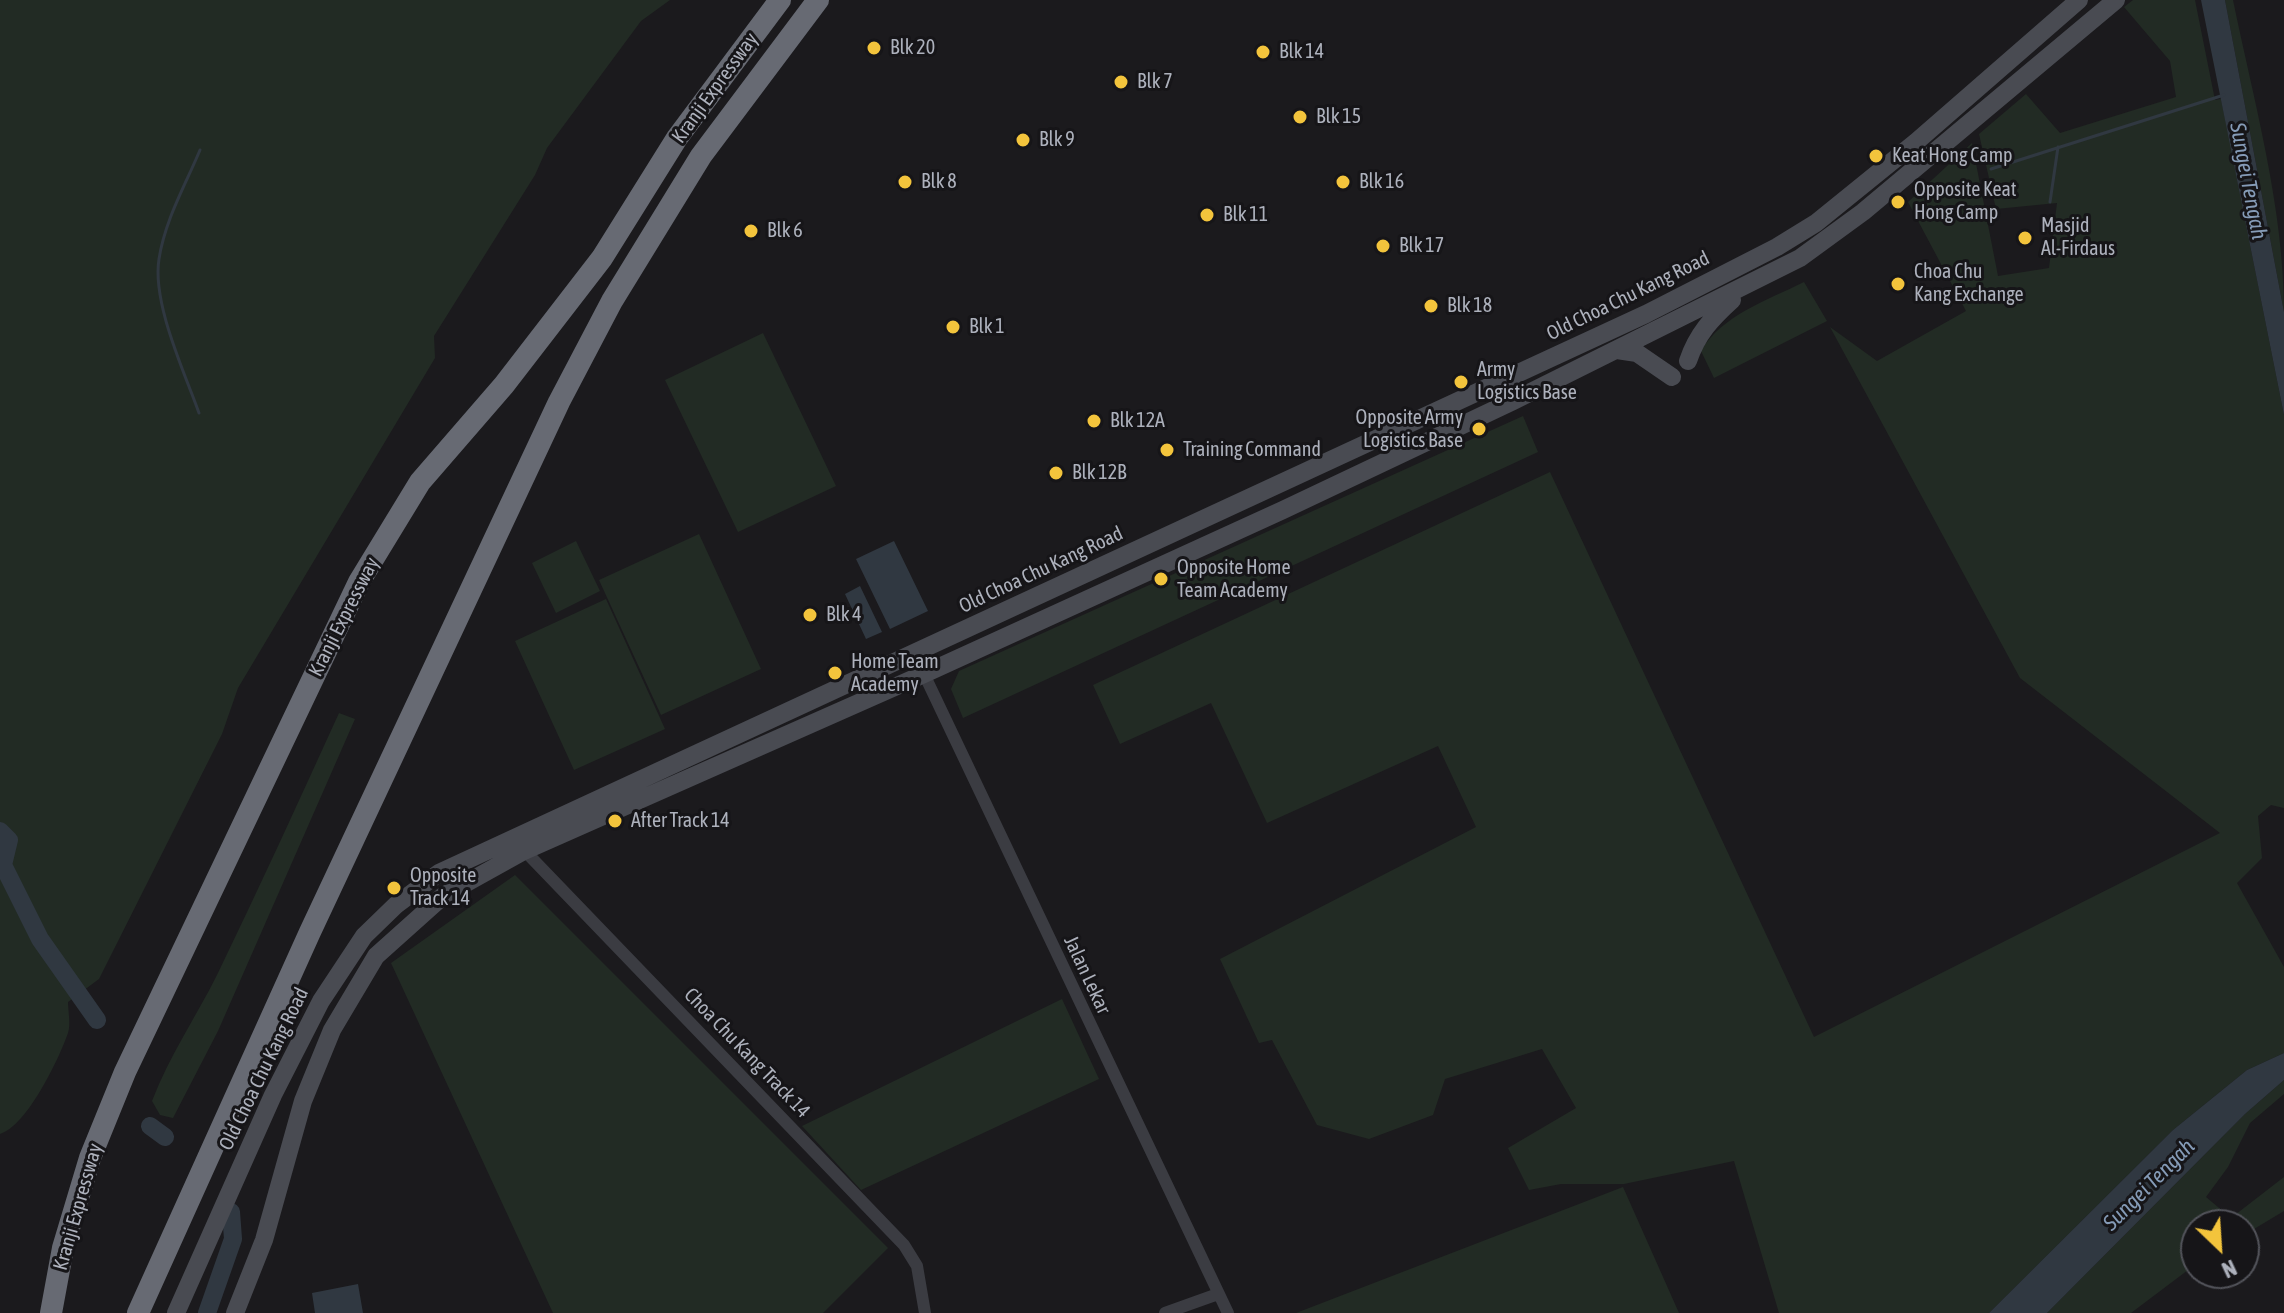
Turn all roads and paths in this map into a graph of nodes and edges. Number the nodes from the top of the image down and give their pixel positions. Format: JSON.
{"nodes":[{"id":1,"x":780,"y":0,"type":"edge"},
{"id":2,"x":818,"y":0,"type":"edge"},
{"id":3,"x":2079,"y":0,"type":"edge"},
{"id":4,"x":2116,"y":0,"type":"edge"},
{"id":5,"x":2080,"y":30,"type":"junction"},
{"id":6,"x":2016,"y":54,"type":"junction"},
{"id":7,"x":1746,"y":287,"type":"junction"},
{"id":8,"x":1617,"y":350,"type":"junction"},
{"id":9,"x":1688,"y":361,"type":"dead end"},
{"id":10,"x":1672,"y":377,"type":"dead end"},
{"id":11,"x":1260,"y":494,"type":"junction"},
{"id":12,"x":1283,"y":510,"type":"junction"},
{"id":13,"x":914,"y":653,"type":"junction"},
{"id":14,"x":924,"y":674,"type":"junction"},
{"id":15,"x":518,"y":844,"type":"junction"},
{"id":16,"x":273,"y":1095,"type":"junction"},
{"id":17,"x":303,"y":1101,"type":"junction"},
{"id":18,"x":1218,"y":1294,"type":"junction"},
{"id":19,"x":51,"y":1313,"type":"edge"},
{"id":20,"x":138,"y":1313,"type":"edge"},
{"id":21,"x":176,"y":1313,"type":"edge"},
{"id":22,"x":235,"y":1313,"type":"edge"},
{"id":23,"x":925,"y":1313,"type":"edge"},
{"id":24,"x":1165,"y":1313,"type":"edge"},
{"id":25,"x":1228,"y":1313,"type":"edge"}],
"edges":[{"from":1,"to":19,"type":"highway","name":"Kranji Expressway"},
{"from":2,"to":20,"type":"highway","name":"Kranji Expressway"},
{"from":3,"to":6,"type":"main road","name":"Old Choa Chu Kang Road"},
{"from":4,"to":5,"type":"main road","name":"Old Choa Chu Kang Road"},
{"from":5,"to":6,"type":"main road"},
{"from":5,"to":7,"type":"main road","name":"Old Choa Chu Kang Road"},
{"from":6,"to":11,"type":"main road","name":"Old Choa Chu Kang Road"},
{"from":7,"to":8,"type":"main road","name":"Old Choa Chu Kang Road"},
{"from":7,"to":9,"type":"main road"},
{"from":8,"to":10,"type":"main road"},
{"from":8,"to":12,"type":"main road","name":"Old Choa Chu Kang Road"},
{"from":11,"to":12,"type":"main road"},
{"from":11,"to":13,"type":"main road","name":"Old Choa Chu Kang Road"},
{"from":12,"to":14,"type":"main road","name":"Old Choa Chu Kang Road"},
{"from":13,"to":14,"type":"street","name":"Jalan Lekar"},
{"from":13,"to":15,"type":"main road","name":"Old Choa Chu Kang Road"},
{"from":14,"to":15,"type":"main road","name":"Old Choa Chu Kang Road"},
{"from":14,"to":18,"type":"street","name":"Jalan Lekar"},
{"from":15,"to":16,"type":"main road","name":"Old Choa Chu Kang Road"},
{"from":15,"to":17,"type":"main road","name":"Old Choa Chu Kang Road"},
{"from":15,"to":23,"type":"street","name":"Choa Chu Kang Track 14"},
{"from":16,"to":17,"type":"main road"},
{"from":16,"to":21,"type":"main road","name":"Old Choa Chu Kang Road"},
{"from":17,"to":22,"type":"main road","name":"Old Choa Chu Kang Road"},
{"from":18,"to":24,"type":"street"},
{"from":18,"to":25,"type":"street","name":"Jalan Lekar"}]}
